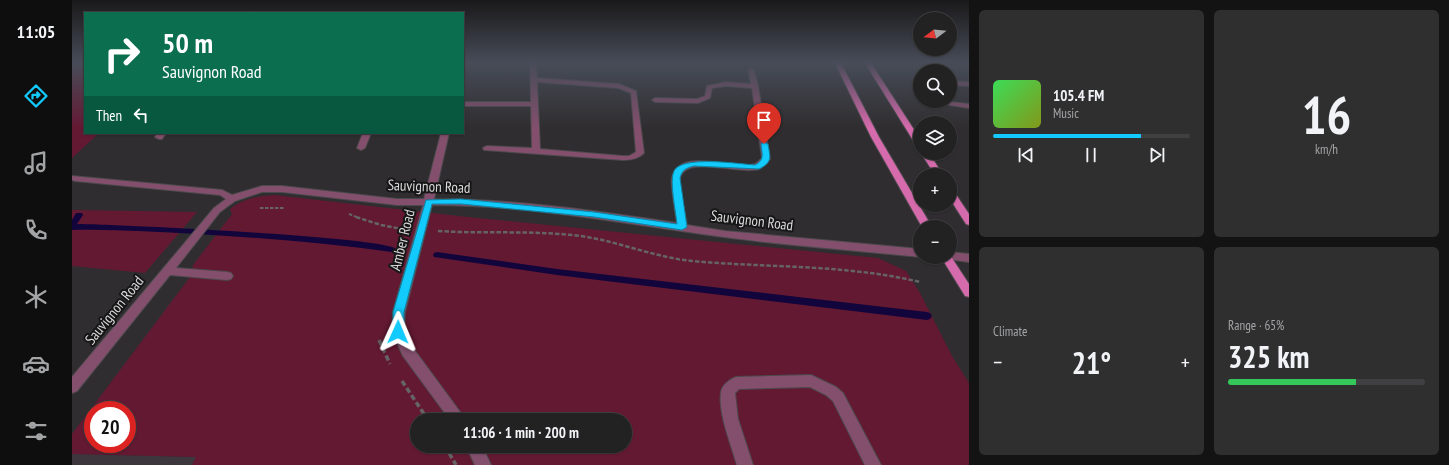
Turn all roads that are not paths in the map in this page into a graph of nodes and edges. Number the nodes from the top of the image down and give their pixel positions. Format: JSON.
{"nodes":[{"id":1,"x":534,"y":85,"type":"edge"},
{"id":2,"x":601,"y":85,"type":"edge"},
{"id":3,"x":714,"y":85,"type":"edge"},
{"id":4,"x":736,"y":85,"type":"edge"},
{"id":5,"x":849,"y":85,"type":"edge"},
{"id":6,"x":882,"y":85,"type":"edge"},
{"id":7,"x":755,"y":86,"type":"joint"},
{"id":8,"x":655,"y":100,"type":"dead end"},
{"id":9,"x":464,"y":104,"type":"edge"},
{"id":10,"x":535,"y":104,"type":"junction"},
{"id":11,"x":957,"y":105,"type":"edge"},
{"id":12,"x":969,"y":106,"type":"edge"},
{"id":13,"x":367,"y":134,"type":"edge"},
{"id":14,"x":445,"y":134,"type":"edge"},
{"id":15,"x":913,"y":134,"type":"edge"},
{"id":16,"x":361,"y":148,"type":"dead end"},
{"id":17,"x":487,"y":148,"type":"dead end"},
{"id":18,"x":536,"y":151,"type":"junction"},
{"id":19,"x":75,"y":178,"type":"dead end"},
{"id":20,"x":232,"y":199,"type":"junction"},
{"id":21,"x":429,"y":202,"type":"junction"},
{"id":22,"x":957,"y":203,"type":"edge"},
{"id":23,"x":923,"y":220,"type":"edge"},
{"id":24,"x":969,"y":222,"type":"edge"},
{"id":25,"x":682,"y":227,"type":"junction"},
{"id":26,"x":913,"y":252,"type":"edge"},
{"id":27,"x":957,"y":257,"type":"edge"},
{"id":28,"x":969,"y":258,"type":"edge"},
{"id":29,"x":950,"y":264,"type":"edge"},
{"id":30,"x":169,"y":268,"type":"junction"},
{"id":31,"x":227,"y":276,"type":"dead end"},
{"id":32,"x":969,"y":293,"type":"edge"},
{"id":33,"x":72,"y":387,"type":"edge"},
{"id":34,"x":454,"y":413,"type":"edge"},
{"id":35,"x":478,"y":453,"type":"edge"},
{"id":36,"x":484,"y":465,"type":"edge"},
{"id":37,"x":745,"y":465,"type":"edge"},
{"id":38,"x":873,"y":465,"type":"edge"}],
"edges":[{"from":1,"to":10,"type":"street"},
{"from":2,"to":18,"type":"street"},
{"from":3,"to":8,"type":"street"},
{"from":4,"to":7,"type":"street"},
{"from":5,"to":23,"type":"main road"},
{"from":6,"to":15,"type":"main road"},
{"from":7,"to":25,"type":"street"},
{"from":9,"to":10,"type":"street"},
{"from":10,"to":18,"type":"street"},
{"from":11,"to":12,"type":"street"},
{"from":13,"to":16,"type":"street"},
{"from":14,"to":21,"type":"street","name":"Amber Road"},
{"from":17,"to":18,"type":"street"},
{"from":19,"to":20,"type":"street"},
{"from":20,"to":21,"type":"street","name":"Sauvignon Road"},
{"from":20,"to":30,"type":"street","name":"Sauvignon Road"},
{"from":21,"to":25,"type":"street","name":"Sauvignon Road"},
{"from":21,"to":34,"type":"street","name":"Amber Road"},
{"from":22,"to":24,"type":"main road"},
{"from":25,"to":26,"type":"street","name":"Sauvignon Road"},
{"from":27,"to":28,"type":"street"},
{"from":29,"to":32,"type":"main road"},
{"from":30,"to":31,"type":"street"},
{"from":30,"to":33,"type":"street","name":"Sauvignon Road"},
{"from":35,"to":36,"type":"street"},
{"from":37,"to":38,"type":"street"}]}
